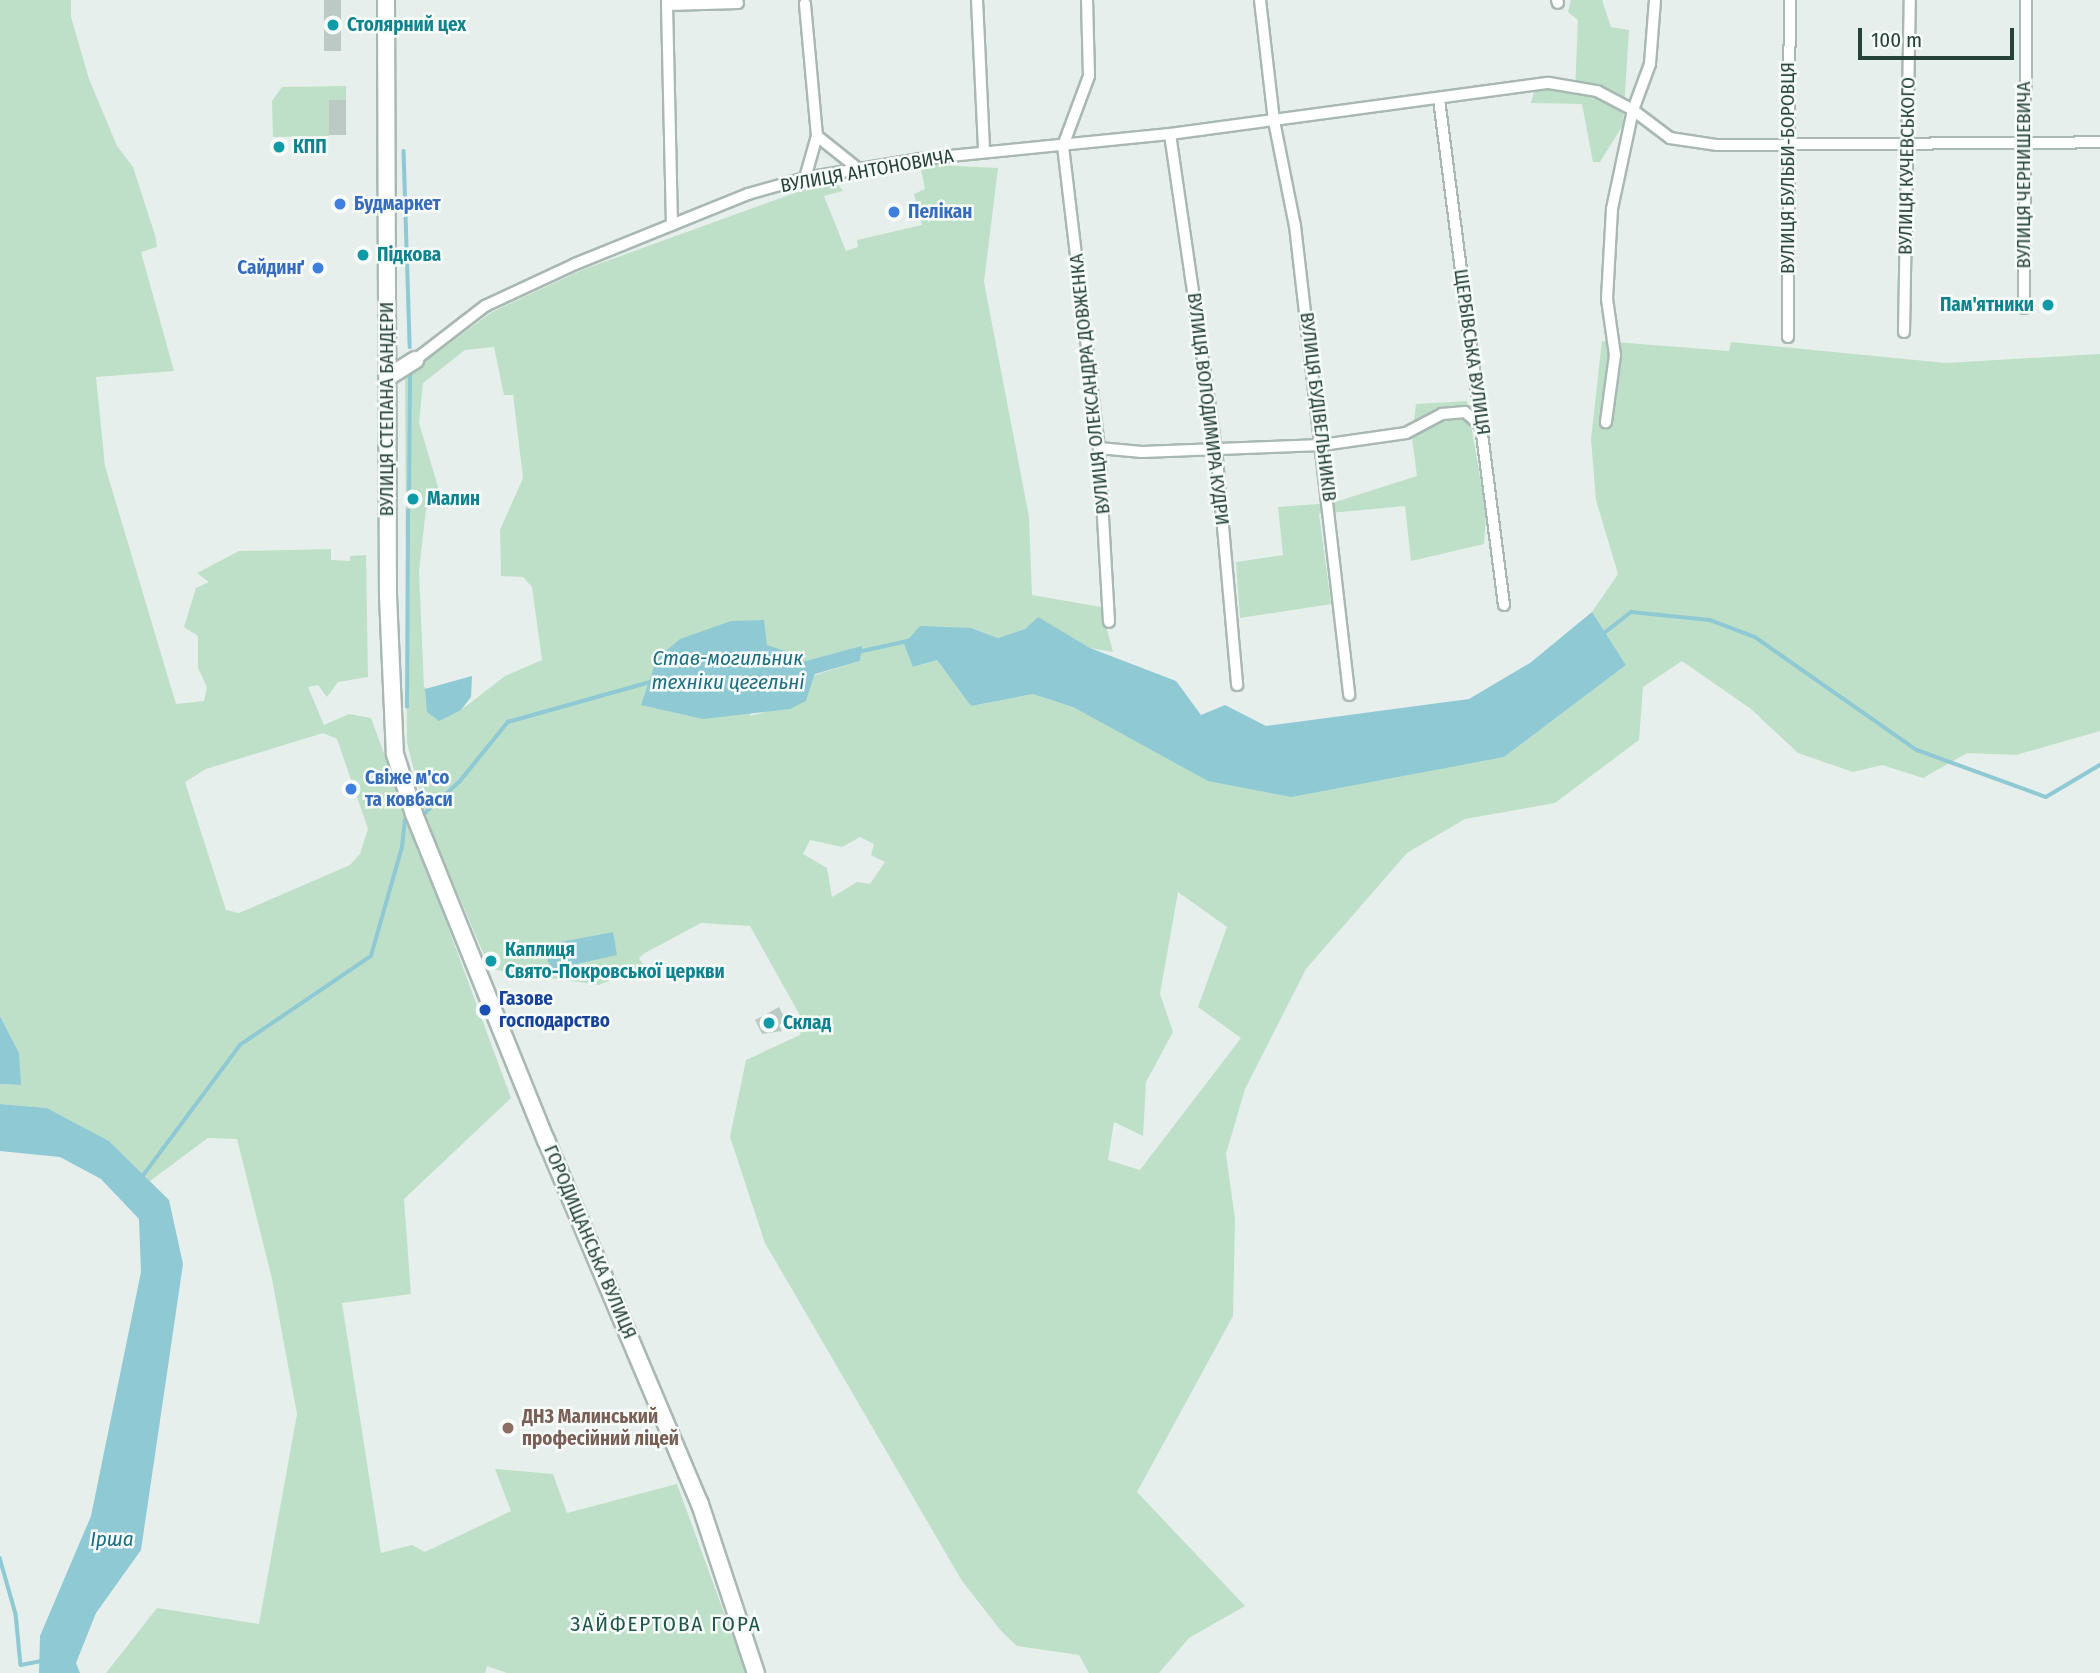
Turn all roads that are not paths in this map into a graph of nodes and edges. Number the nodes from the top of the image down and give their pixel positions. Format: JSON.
{"nodes":[{"id":1,"x":386,"y":0,"type":"edge"},
{"id":2,"x":977,"y":0,"type":"edge"},
{"id":3,"x":1087,"y":0,"type":"edge"},
{"id":4,"x":1261,"y":0,"type":"edge"},
{"id":5,"x":1656,"y":0,"type":"edge"},
{"id":6,"x":1790,"y":0,"type":"edge"},
{"id":7,"x":1910,"y":0,"type":"edge"},
{"id":8,"x":2026,"y":0,"type":"edge"},
{"id":9,"x":667,"y":2,"type":"edge"},
{"id":10,"x":738,"y":3,"type":"dead end"},
{"id":11,"x":805,"y":5,"type":"dead end"},
{"id":12,"x":1439,"y":99,"type":"junction"},
{"id":13,"x":1633,"y":110,"type":"junction"},
{"id":14,"x":1274,"y":121,"type":"junction"},
{"id":15,"x":1170,"y":134,"type":"junction"},
{"id":16,"x":817,"y":136,"type":"junction"},
{"id":17,"x":1788,"y":142,"type":"junction"},
{"id":18,"x":1907,"y":142,"type":"junction"},
{"id":19,"x":2100,"y":142,"type":"edge"},
{"id":20,"x":2024,"y":144,"type":"junction"},
{"id":21,"x":1063,"y":146,"type":"junction"},
{"id":22,"x":984,"y":150,"type":"junction"},
{"id":23,"x":861,"y":171,"type":"junction"},
{"id":24,"x":804,"y":178,"type":"junction"},
{"id":25,"x":672,"y":225,"type":"junction"},
{"id":26,"x":2024,"y":307,"type":"dead end"},
{"id":27,"x":1904,"y":332,"type":"dead end"},
{"id":28,"x":1788,"y":337,"type":"dead end"},
{"id":29,"x":415,"y":360,"type":"joint"},
{"id":30,"x":388,"y":377,"type":"junction"},
{"id":31,"x":1606,"y":422,"type":"dead end"},
{"id":32,"x":1482,"y":427,"type":"junction"},
{"id":33,"x":1322,"y":444,"type":"junction"},
{"id":34,"x":1216,"y":448,"type":"junction"},
{"id":35,"x":1099,"y":449,"type":"junction"},
{"id":36,"x":1504,"y":605,"type":"dead end"},
{"id":37,"x":1109,"y":622,"type":"dead end"},
{"id":38,"x":1237,"y":685,"type":"dead end"},
{"id":39,"x":1349,"y":695,"type":"dead end"},
{"id":40,"x":414,"y":814,"type":"joint"},
{"id":41,"x":756,"y":1673,"type":"edge"}],
"edges":[{"from":1,"to":30,"type":"street","name":"ВУЛИЦЯ СТЕПАНА БАНДЕРИ"},
{"from":2,"to":22,"type":"street"},
{"from":3,"to":21,"type":"street"},
{"from":4,"to":14,"type":"street","name":"ВУЛИЦЯ БУДІВЕЛЬНИКІВ"},
{"from":5,"to":13,"type":"street"},
{"from":6,"to":17,"type":"street","name":"ВУЛИЦЯ БУЛЬБИ-БОРОВЦЯ"},
{"from":7,"to":18,"type":"street","name":"ВУЛИЦЯ КУЧЕВСЬКОГО"},
{"from":8,"to":20,"type":"street","name":"ВУЛИЦЯ ЧЕРНИШЕВИЧА"},
{"from":9,"to":10,"type":"street"},
{"from":9,"to":25,"type":"street"},
{"from":11,"to":16,"type":"street"},
{"from":12,"to":13,"type":"street","name":"ВУЛИЦЯ АНТОНОВИЧА"},
{"from":12,"to":14,"type":"street","name":"ВУЛИЦЯ АНТОНОВИЧА"},
{"from":12,"to":32,"type":"street","name":"ЩЕРБІВСЬКА ВУЛИЦЯ"},
{"from":13,"to":17,"type":"street","name":"ВУЛИЦЯ АНТОНОВИЧА"},
{"from":13,"to":31,"type":"street"},
{"from":14,"to":15,"type":"street","name":"ВУЛИЦЯ АНТОНОВИЧА"},
{"from":14,"to":33,"type":"street","name":"ВУЛИЦЯ БУДІВЕЛЬНИКІВ"},
{"from":15,"to":21,"type":"street","name":"ВУЛИЦЯ АНТОНОВИЧА"},
{"from":15,"to":34,"type":"street","name":"ВУЛИЦЯ ВОЛОДИМИРА КУДРИ"},
{"from":16,"to":23,"type":"street"},
{"from":16,"to":24,"type":"street"},
{"from":17,"to":18,"type":"street","name":"ВУЛИЦЯ АНТОНОВИЧА"},
{"from":17,"to":28,"type":"street","name":"ВУЛИЦЯ БУЛЬБИ-БОРОВЦЯ"},
{"from":18,"to":20,"type":"street","name":"ВУЛИЦЯ АНТОНОВИЧА"},
{"from":18,"to":27,"type":"street","name":"ВУЛИЦЯ КУЧЕВСЬКОГО"},
{"from":19,"to":20,"type":"street","name":"ВУЛИЦЯ АНТОНОВИЧА"},
{"from":20,"to":26,"type":"street","name":"ВУЛИЦЯ ЧЕРНИШЕВИЧА"},
{"from":21,"to":22,"type":"street","name":"ВУЛИЦЯ АНТОНОВИЧА"},
{"from":21,"to":35,"type":"street","name":"ВУЛИЦЯ ОЛЕКСАНДРА ДОВЖЕНКА"},
{"from":22,"to":23,"type":"street","name":"ВУЛИЦЯ АНТОНОВИЧА"},
{"from":23,"to":24,"type":"street","name":"ВУЛИЦЯ АНТОНОВИЧА"},
{"from":24,"to":25,"type":"street","name":"ВУЛИЦЯ АНТОНОВИЧА"},
{"from":25,"to":29,"type":"street","name":"ВУЛИЦЯ АНТОНОВИЧА"},
{"from":29,"to":30,"type":"street"},
{"from":30,"to":40,"type":"street","name":"ВУЛИЦЯ СТЕПАНА БАНДЕРИ"},
{"from":32,"to":33,"type":"street"},
{"from":32,"to":36,"type":"street","name":"ЩЕРБІВСЬКА ВУЛИЦЯ"},
{"from":33,"to":34,"type":"street"},
{"from":33,"to":39,"type":"street","name":"ВУЛИЦЯ БУДІВЕЛЬНИКІВ"},
{"from":34,"to":35,"type":"street"},
{"from":34,"to":38,"type":"street","name":"ВУЛИЦЯ ВОЛОДИМИРА КУДРИ"},
{"from":35,"to":37,"type":"street","name":"ВУЛИЦЯ ОЛЕКСАНДРА ДОВЖЕНКА"},
{"from":40,"to":41,"type":"street","name":"ГОРОДИЩАНСЬКА ВУЛИЦЯ"}]}
